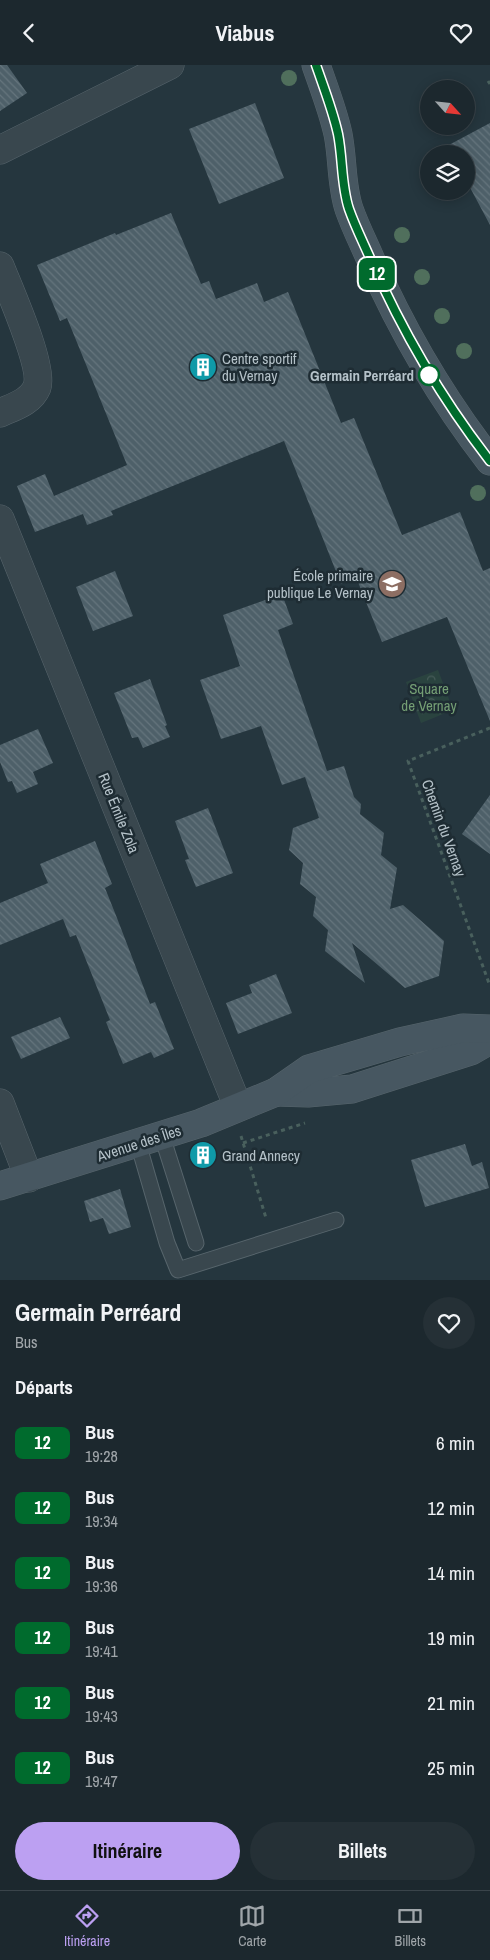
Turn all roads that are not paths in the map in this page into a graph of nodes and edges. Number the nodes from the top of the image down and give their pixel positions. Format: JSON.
{"nodes":[{"id":1,"x":316,"y":65,"type":"edge"},
{"id":2,"x":158,"y":67,"type":"edge"},
{"id":3,"x":0,"y":150,"type":"edge"},
{"id":4,"x":0,"y":266,"type":"edge"},
{"id":5,"x":0,"y":413,"type":"edge"},
{"id":6,"x":490,"y":461,"type":"edge"},
{"id":7,"x":0,"y":519,"type":"edge"},
{"id":8,"x":490,"y":1029,"type":"edge"},
{"id":9,"x":490,"y":1040,"type":"edge"},
{"id":10,"x":276,"y":1092,"type":"junction"},
{"id":11,"x":0,"y":1103,"type":"edge"},
{"id":12,"x":238,"y":1107,"type":"junction"},
{"id":13,"x":150,"y":1139,"type":"junction"},
{"id":14,"x":29,"y":1178,"type":"junction"},
{"id":15,"x":0,"y":1186,"type":"edge"},
{"id":16,"x":336,"y":1220,"type":"dead end"},
{"id":17,"x":196,"y":1243,"type":"dead end"},
{"id":18,"x":180,"y":1275,"type":"edge"}],
"edges":[{"from":1,"to":6,"type":"street"},
{"from":2,"to":3,"type":"street"},
{"from":4,"to":5,"type":"street"},
{"from":7,"to":12,"type":"street","name":"Rue Émile Zola"},
{"from":8,"to":10,"type":"street","name":"Avenue des Îles"},
{"from":9,"to":10,"type":"street","name":"Avenue des Îles"},
{"from":10,"to":12,"type":"street","name":"Avenue des Îles"},
{"from":11,"to":14,"type":"street"},
{"from":12,"to":13,"type":"street","name":"Avenue des Îles"},
{"from":13,"to":14,"type":"street","name":"Avenue des Îles"},
{"from":13,"to":17,"type":"lane"},
{"from":13,"to":18,"type":"lane"},
{"from":14,"to":15,"type":"street","name":"Avenue des Îles"},
{"from":16,"to":18,"type":"lane"}]}
